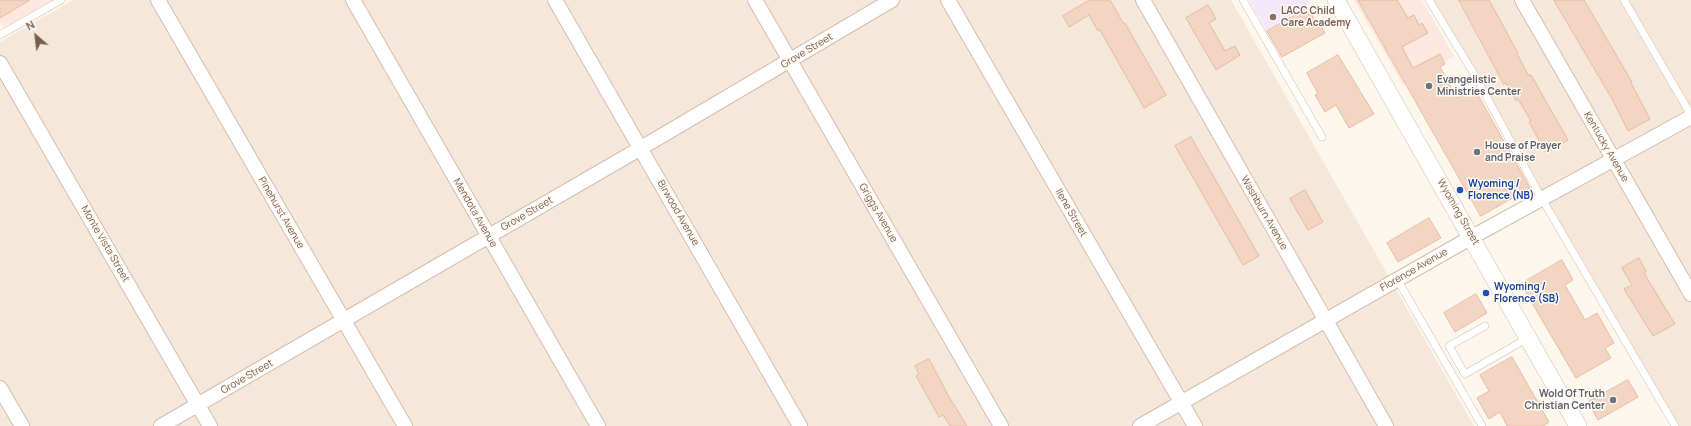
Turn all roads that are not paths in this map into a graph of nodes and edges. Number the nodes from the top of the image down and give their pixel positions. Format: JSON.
{"nodes":[{"id":1,"x":61,"y":0,"type":"edge"},
{"id":2,"x":158,"y":0,"type":"edge"},
{"id":3,"x":353,"y":0,"type":"edge"},
{"id":4,"x":556,"y":0,"type":"edge"},
{"id":5,"x":756,"y":0,"type":"edge"},
{"id":6,"x":892,"y":0,"type":"edge"},
{"id":7,"x":948,"y":0,"type":"edge"},
{"id":8,"x":1143,"y":0,"type":"edge"},
{"id":9,"x":1243,"y":0,"type":"edge"},
{"id":10,"x":1336,"y":0,"type":"edge"},
{"id":11,"x":1429,"y":0,"type":"edge"},
{"id":12,"x":1522,"y":0,"type":"edge"},
{"id":13,"x":1624,"y":0,"type":"edge"},
{"id":14,"x":0,"y":35,"type":"edge"},
{"id":15,"x":790,"y":61,"type":"junction"},
{"id":16,"x":0,"y":63,"type":"edge"},
{"id":17,"x":1691,"y":116,"type":"edge"},
{"id":18,"x":1322,"y":137,"type":"dead end"},
{"id":19,"x":641,"y":148,"type":"junction"},
{"id":20,"x":1614,"y":160,"type":"junction"},
{"id":21,"x":1542,"y":199,"type":"junction"},
{"id":22,"x":488,"y":236,"type":"junction"},
{"id":23,"x":1472,"y":237,"type":"junction"},
{"id":24,"x":1397,"y":279,"type":"junction"},
{"id":25,"x":1691,"y":294,"type":"edge"},
{"id":26,"x":343,"y":321,"type":"junction"},
{"id":27,"x":1325,"y":321,"type":"junction"},
{"id":28,"x":1485,"y":326,"type":"dead end"},
{"id":29,"x":1529,"y":338,"type":"junction"},
{"id":30,"x":0,"y":388,"type":"edge"},
{"id":31,"x":1181,"y":402,"type":"junction"},
{"id":32,"x":198,"y":405,"type":"junction"},
{"id":33,"x":22,"y":426,"type":"edge"},
{"id":34,"x":161,"y":426,"type":"edge"},
{"id":35,"x":210,"y":426,"type":"edge"},
{"id":36,"x":405,"y":426,"type":"edge"},
{"id":37,"x":598,"y":426,"type":"edge"},
{"id":38,"x":800,"y":426,"type":"edge"},
{"id":39,"x":1001,"y":426,"type":"edge"},
{"id":40,"x":1140,"y":426,"type":"edge"},
{"id":41,"x":1195,"y":426,"type":"edge"},
{"id":42,"x":1386,"y":426,"type":"edge"},
{"id":43,"x":1482,"y":426,"type":"edge"},
{"id":44,"x":1578,"y":426,"type":"edge"},
{"id":45,"x":1675,"y":426,"type":"edge"}],
"edges":[{"from":1,"to":14,"type":"lane"},
{"from":2,"to":26,"type":"street","name":"Pinehurst Avenue"},
{"from":3,"to":22,"type":"street","name":"Mendota Avenue"},
{"from":4,"to":19,"type":"street","name":"Birwood Avenue"},
{"from":5,"to":15,"type":"street","name":"Griggs Avenue"},
{"from":6,"to":15,"type":"street","name":"Grove Street"},
{"from":7,"to":31,"type":"street","name":"Ilene Street"},
{"from":8,"to":27,"type":"street","name":"Washburn Avenue"},
{"from":9,"to":18,"type":"lane"},
{"from":10,"to":23,"type":"street","name":"Wyoming Street"},
{"from":11,"to":21,"type":"lane"},
{"from":12,"to":20,"type":"street","name":"Kentucky Avenue"},
{"from":13,"to":17,"type":"lane"},
{"from":15,"to":19,"type":"street","name":"Grove Street"},
{"from":15,"to":39,"type":"street","name":"Griggs Avenue"},
{"from":16,"to":32,"type":"street","name":"Monte Vista Street"},
{"from":17,"to":20,"type":"street","name":"Florence Avenue"},
{"from":19,"to":22,"type":"street","name":"Grove Street"},
{"from":19,"to":38,"type":"street","name":"Birwood Avenue"},
{"from":20,"to":21,"type":"street","name":"Florence Avenue"},
{"from":20,"to":25,"type":"street","name":"Kentucky Avenue"},
{"from":21,"to":23,"type":"street","name":"Florence Avenue"},
{"from":21,"to":45,"type":"lane"},
{"from":22,"to":26,"type":"street","name":"Grove Street"},
{"from":22,"to":37,"type":"street","name":"Mendota Avenue"},
{"from":23,"to":24,"type":"street","name":"Florence Avenue"},
{"from":23,"to":29,"type":"street","name":"Wyoming Street"},
{"from":24,"to":27,"type":"street","name":"Florence Avenue"},
{"from":24,"to":43,"type":"lane"},
{"from":26,"to":32,"type":"street","name":"Grove Street"},
{"from":26,"to":36,"type":"street","name":"Pinehurst Avenue"},
{"from":27,"to":31,"type":"street","name":"Florence Avenue"},
{"from":27,"to":42,"type":"street","name":"Washburn Avenue"},
{"from":28,"to":29,"type":"lane"},
{"from":29,"to":44,"type":"street","name":"Wyoming Street"},
{"from":30,"to":33,"type":"street"},
{"from":31,"to":40,"type":"street","name":"Florence Avenue"},
{"from":31,"to":41,"type":"street","name":"Ilene Street"},
{"from":32,"to":34,"type":"street","name":"Grove Street"},
{"from":32,"to":35,"type":"street","name":"Monte Vista Street"}]}
